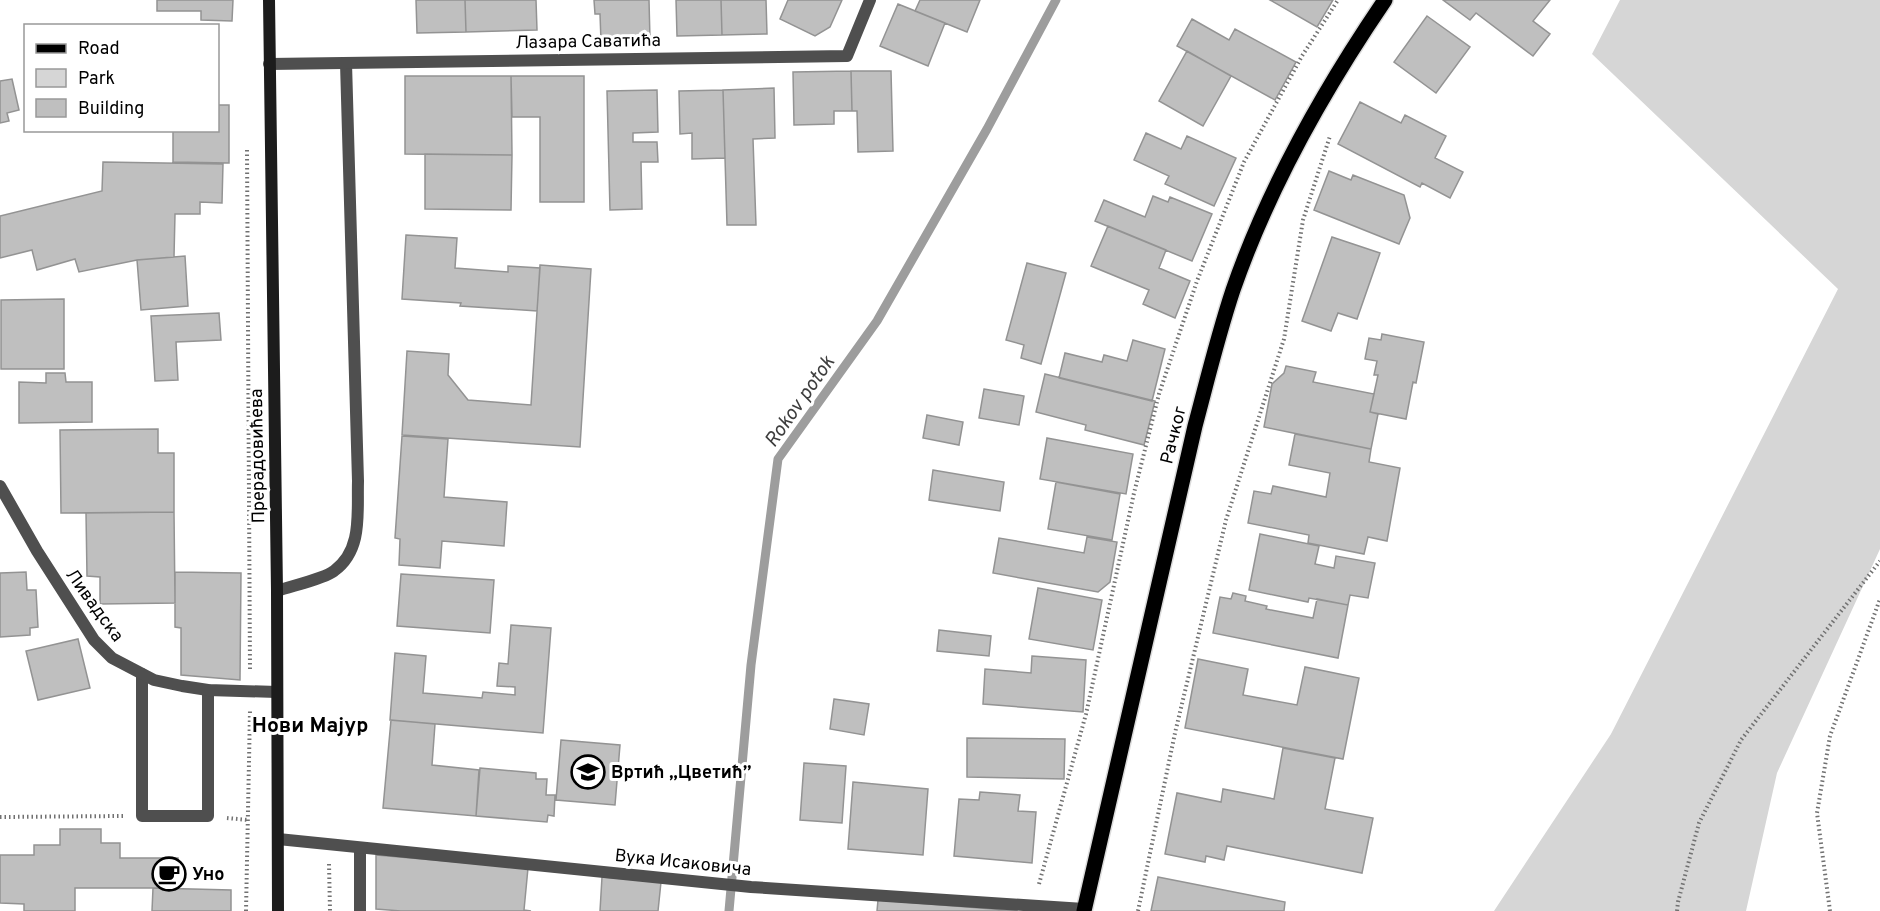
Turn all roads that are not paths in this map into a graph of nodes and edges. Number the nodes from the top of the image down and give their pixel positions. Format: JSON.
{"nodes":[{"id":1,"x":269,"y":0,"type":"edge"},
{"id":2,"x":870,"y":0,"type":"edge"},
{"id":3,"x":1384,"y":0,"type":"edge"},
{"id":4,"x":346,"y":63,"type":"junction"},
{"id":5,"x":269,"y":64,"type":"junction"},
{"id":6,"x":0,"y":486,"type":"edge"},
{"id":7,"x":277,"y":591,"type":"junction"},
{"id":8,"x":142,"y":675,"type":"junction"},
{"id":9,"x":208,"y":690,"type":"junction"},
{"id":10,"x":278,"y":692,"type":"junction"},
{"id":11,"x":278,"y":839,"type":"junction"},
{"id":12,"x":360,"y":848,"type":"junction"},
{"id":13,"x":1084,"y":910,"type":"edge"},
{"id":14,"x":278,"y":911,"type":"edge"},
{"id":15,"x":360,"y":911,"type":"edge"}],
"edges":[{"from":1,"to":5,"type":"main road","name":"Прерадовићева"},
{"from":2,"to":4,"type":"street","name":"Лазара Саватића"},
{"from":3,"to":13,"type":"main road","name":"Рачког"},
{"from":4,"to":5,"type":"street","name":"Лазара Саватића"},
{"from":4,"to":7,"type":"street"},
{"from":5,"to":7,"type":"main road","name":"Прерадовићева"},
{"from":6,"to":8,"type":"street","name":"Ливадска"},
{"from":7,"to":10,"type":"main road","name":"Прерадовићева"},
{"from":8,"to":9,"type":"street","name":"Ливадска"},
{"from":8,"to":9,"type":"street"},
{"from":9,"to":10,"type":"street","name":"Ливадска"},
{"from":10,"to":11,"type":"main road","name":"Прерадовићева"},
{"from":11,"to":12,"type":"street","name":"Вука Исаковича"},
{"from":11,"to":14,"type":"main road","name":"Прерадовићева"},
{"from":12,"to":13,"type":"street","name":"Вука Исаковича"},
{"from":12,"to":15,"type":"street"}]}
